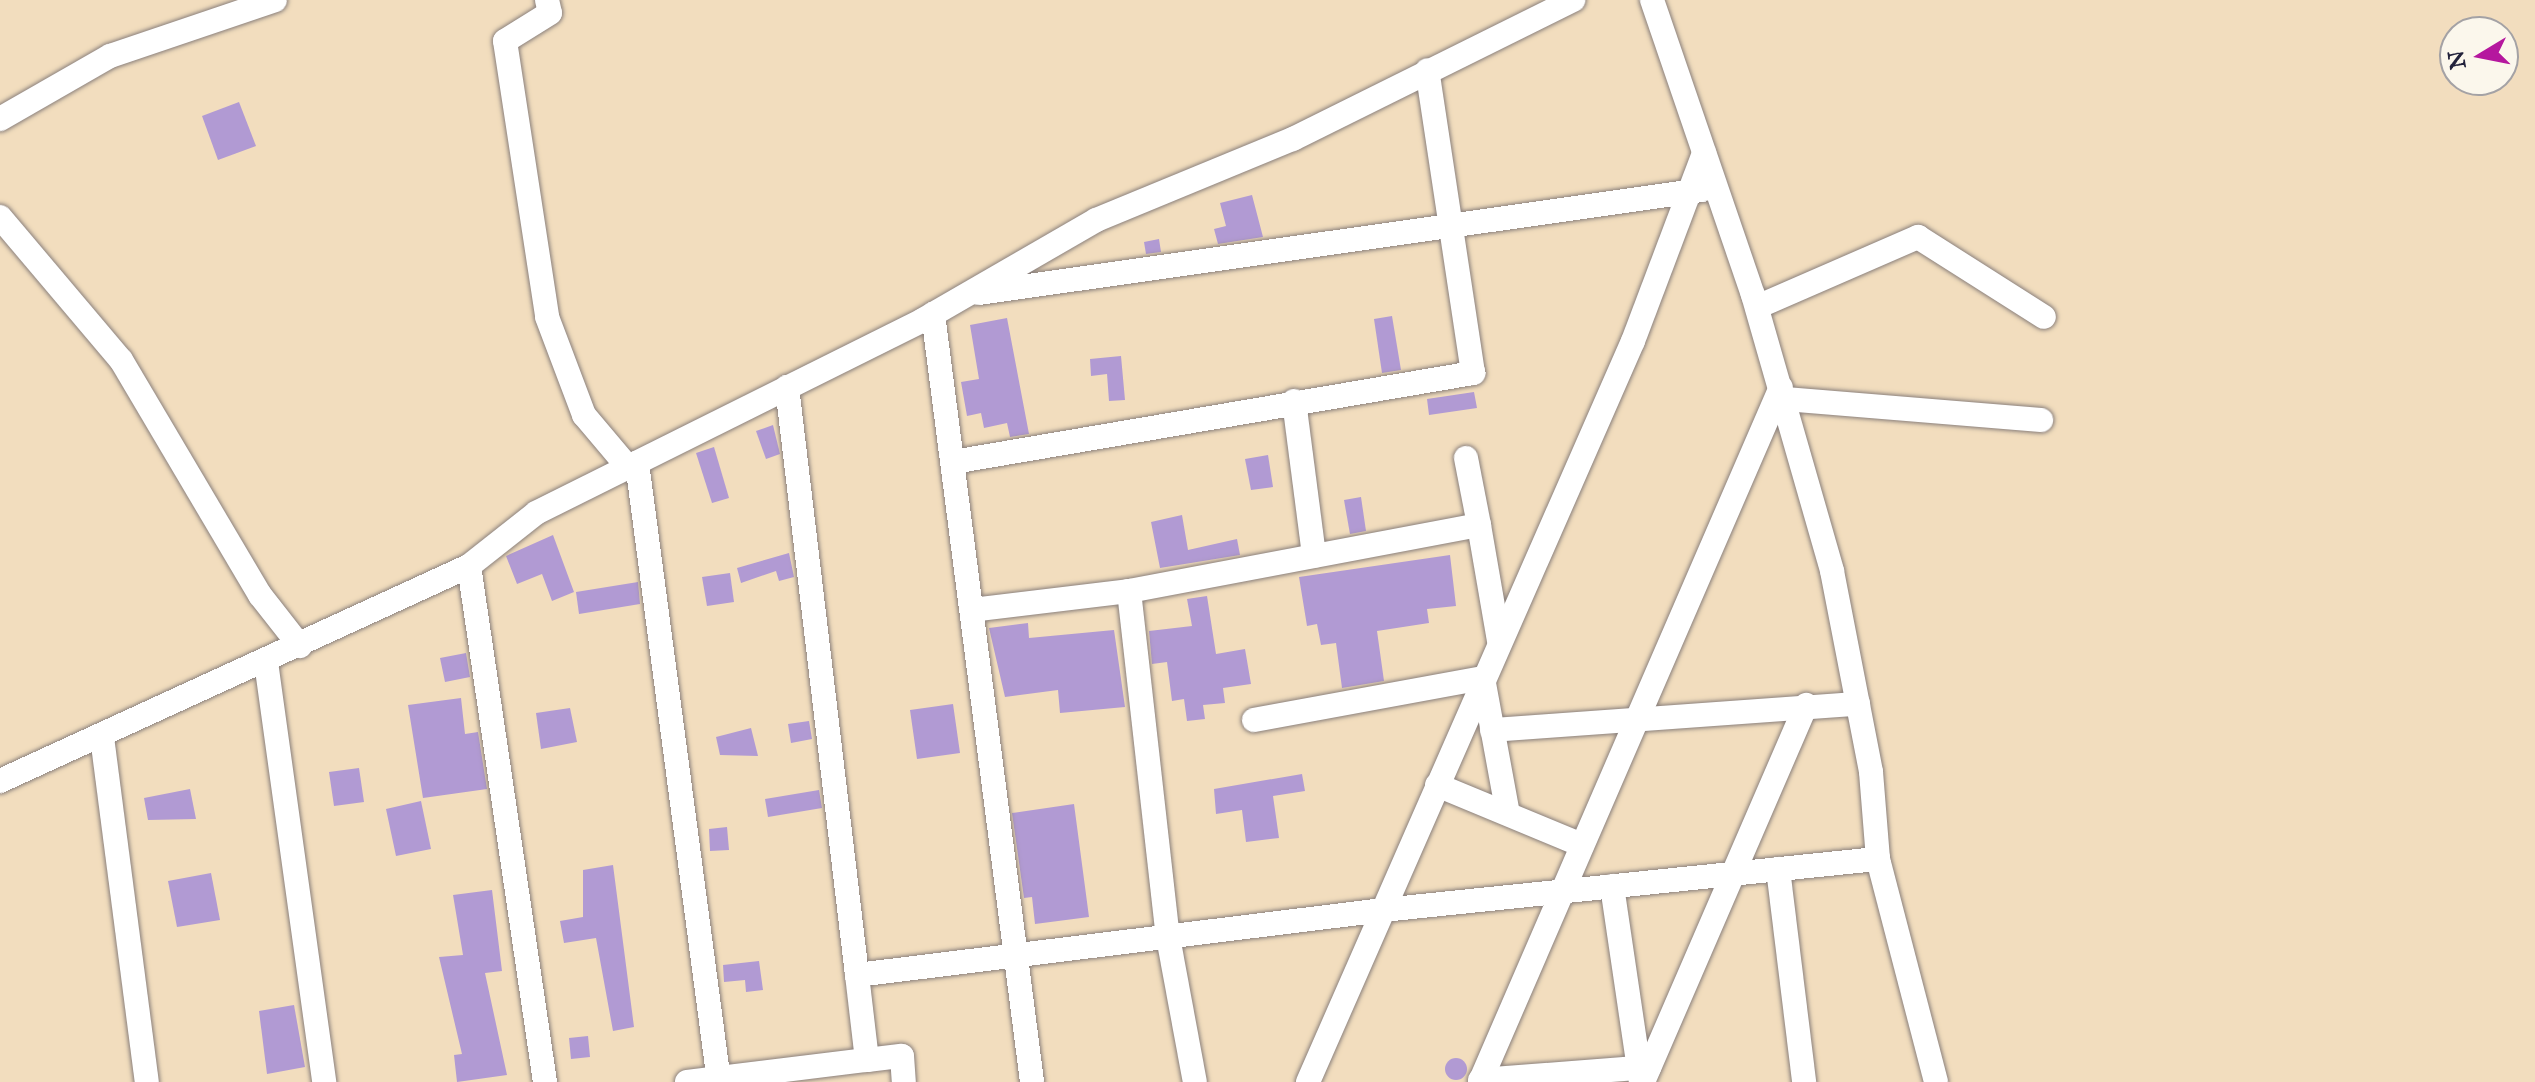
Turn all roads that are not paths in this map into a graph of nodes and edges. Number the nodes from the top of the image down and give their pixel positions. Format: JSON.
{"nodes":[{"id":1,"x":275,"y":0,"type":"edge"},
{"id":2,"x":547,"y":0,"type":"edge"},
{"id":3,"x":1573,"y":0,"type":"edge"},
{"id":4,"x":1652,"y":0,"type":"edge"},
{"id":5,"x":1427,"y":70,"type":"junction"},
{"id":6,"x":0,"y":119,"type":"edge"},
{"id":7,"x":1704,"y":153,"type":"junction"},
{"id":8,"x":1717,"y":189,"type":"junction"},
{"id":9,"x":1690,"y":191,"type":"junction"},
{"id":10,"x":0,"y":217,"type":"edge"},
{"id":11,"x":1451,"y":222,"type":"junction"},
{"id":12,"x":966,"y":295,"type":"junction"},
{"id":13,"x":1757,"y":307,"type":"junction"},
{"id":14,"x":933,"y":314,"type":"junction"},
{"id":15,"x":2044,"y":317,"type":"dead end"},
{"id":16,"x":787,"y":387,"type":"junction"},
{"id":17,"x":1783,"y":393,"type":"junction"},
{"id":18,"x":1294,"y":401,"type":"junction"},
{"id":19,"x":2041,"y":420,"type":"dead end"},
{"id":20,"x":1466,"y":458,"type":"dead end"},
{"id":21,"x":953,"y":462,"type":"junction"},
{"id":22,"x":632,"y":465,"type":"junction"},
{"id":23,"x":1479,"y":525,"type":"junction"},
{"id":24,"x":1314,"y":556,"type":"junction"},
{"id":25,"x":469,"y":566,"type":"junction"},
{"id":26,"x":1129,"y":591,"type":"junction"},
{"id":27,"x":972,"y":610,"type":"junction"},
{"id":28,"x":1499,"y":641,"type":"junction"},
{"id":29,"x":300,"y":646,"type":"junction"},
{"id":30,"x":266,"y":662,"type":"junction"},
{"id":31,"x":1483,"y":678,"type":"junction"},
{"id":32,"x":1858,"y":704,"type":"junction"},
{"id":33,"x":1806,"y":705,"type":"junction"},
{"id":34,"x":1637,"y":719,"type":"junction"},
{"id":35,"x":1254,"y":720,"type":"dead end"},
{"id":36,"x":1492,"y":730,"type":"junction"},
{"id":37,"x":102,"y":737,"type":"junction"},
{"id":38,"x":0,"y":781,"type":"edge"},
{"id":39,"x":1437,"y":785,"type":"junction"},
{"id":40,"x":1508,"y":814,"type":"junction"},
{"id":41,"x":1582,"y":845,"type":"junction"},
{"id":42,"x":1878,"y":859,"type":"junction"},
{"id":43,"x":1778,"y":869,"type":"junction"},
{"id":44,"x":1733,"y":874,"type":"junction"},
{"id":45,"x":1612,"y":886,"type":"junction"},
{"id":46,"x":1562,"y":891,"type":"junction"},
{"id":47,"x":1383,"y":910,"type":"junction"},
{"id":48,"x":1168,"y":937,"type":"junction"},
{"id":49,"x":1016,"y":956,"type":"junction"},
{"id":50,"x":857,"y":975,"type":"junction"},
{"id":51,"x":867,"y":1060,"type":"junction"},
{"id":52,"x":1643,"y":1075,"type":"edge"},
{"id":53,"x":719,"y":1080,"type":"edge"},
{"id":54,"x":1480,"y":1081,"type":"edge"},
{"id":55,"x":147,"y":1082,"type":"edge"},
{"id":56,"x":324,"y":1082,"type":"edge"},
{"id":57,"x":545,"y":1082,"type":"edge"},
{"id":58,"x":687,"y":1082,"type":"edge"},
{"id":59,"x":904,"y":1082,"type":"edge"},
{"id":60,"x":1032,"y":1082,"type":"edge"},
{"id":61,"x":1195,"y":1082,"type":"edge"},
{"id":62,"x":1308,"y":1082,"type":"edge"},
{"id":63,"x":1804,"y":1082,"type":"edge"},
{"id":64,"x":1936,"y":1082,"type":"edge"}],
"edges":[{"from":1,"to":6,"type":"street"},
{"from":2,"to":22,"type":"street"},
{"from":3,"to":5,"type":"street"},
{"from":4,"to":7,"type":"street"},
{"from":5,"to":11,"type":"street"},
{"from":5,"to":12,"type":"street"},
{"from":7,"to":8,"type":"street"},
{"from":7,"to":9,"type":"street"},
{"from":8,"to":9,"type":"street"},
{"from":8,"to":13,"type":"street"},
{"from":9,"to":11,"type":"street"},
{"from":9,"to":28,"type":"street"},
{"from":10,"to":29,"type":"street"},
{"from":11,"to":12,"type":"street"},
{"from":11,"to":18,"type":"street"},
{"from":12,"to":14,"type":"street"},
{"from":13,"to":15,"type":"street"},
{"from":13,"to":17,"type":"street"},
{"from":14,"to":16,"type":"street"},
{"from":14,"to":21,"type":"street"},
{"from":16,"to":22,"type":"street"},
{"from":16,"to":50,"type":"street"},
{"from":17,"to":19,"type":"street"},
{"from":17,"to":32,"type":"street"},
{"from":17,"to":34,"type":"street"},
{"from":18,"to":21,"type":"street"},
{"from":18,"to":24,"type":"street"},
{"from":20,"to":23,"type":"street"},
{"from":21,"to":27,"type":"street"},
{"from":22,"to":25,"type":"street"},
{"from":22,"to":53,"type":"street"},
{"from":23,"to":24,"type":"street"},
{"from":23,"to":28,"type":"street"},
{"from":24,"to":26,"type":"street"},
{"from":25,"to":29,"type":"street"},
{"from":25,"to":57,"type":"street"},
{"from":26,"to":27,"type":"street"},
{"from":26,"to":48,"type":"street"},
{"from":27,"to":49,"type":"street"},
{"from":28,"to":31,"type":"street"},
{"from":29,"to":30,"type":"street"},
{"from":30,"to":37,"type":"street"},
{"from":30,"to":56,"type":"street"},
{"from":31,"to":35,"type":"street"},
{"from":31,"to":36,"type":"street"},
{"from":31,"to":39,"type":"street"},
{"from":32,"to":33,"type":"street"},
{"from":32,"to":42,"type":"street"},
{"from":33,"to":34,"type":"street"},
{"from":33,"to":44,"type":"street"},
{"from":34,"to":36,"type":"street"},
{"from":34,"to":41,"type":"street"},
{"from":36,"to":40,"type":"street"},
{"from":37,"to":38,"type":"street"},
{"from":37,"to":55,"type":"street"},
{"from":39,"to":40,"type":"street"},
{"from":39,"to":47,"type":"street"},
{"from":40,"to":41,"type":"street"},
{"from":41,"to":46,"type":"street"},
{"from":42,"to":43,"type":"street"},
{"from":42,"to":64,"type":"street"},
{"from":43,"to":44,"type":"street"},
{"from":43,"to":63,"type":"street"},
{"from":44,"to":45,"type":"street"},
{"from":44,"to":52,"type":"street"},
{"from":45,"to":46,"type":"street"},
{"from":45,"to":52,"type":"street"},
{"from":46,"to":47,"type":"street"},
{"from":46,"to":54,"type":"street"},
{"from":47,"to":48,"type":"street"},
{"from":47,"to":62,"type":"street"},
{"from":48,"to":49,"type":"street"},
{"from":48,"to":61,"type":"street"},
{"from":49,"to":50,"type":"street"},
{"from":49,"to":60,"type":"street"},
{"from":50,"to":51,"type":"street"},
{"from":51,"to":53,"type":"street"},
{"from":51,"to":59,"type":"street"},
{"from":52,"to":54,"type":"street"},
{"from":53,"to":58,"type":"street"}]}
